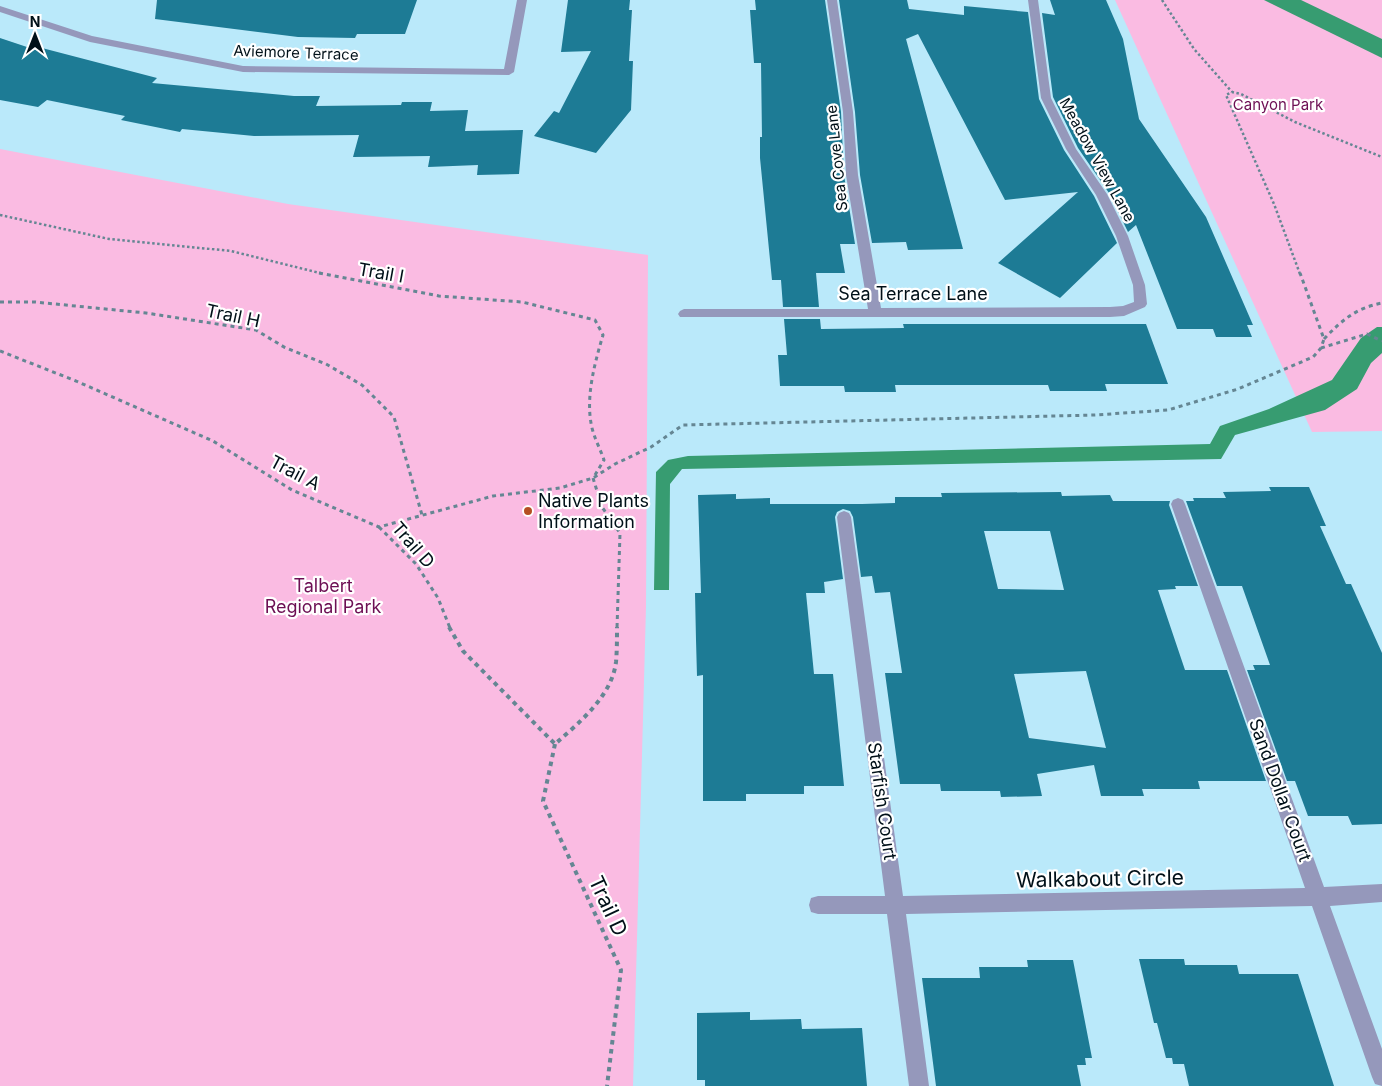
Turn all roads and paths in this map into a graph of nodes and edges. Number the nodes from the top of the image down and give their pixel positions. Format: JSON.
{"nodes":[{"id":1,"x":522,"y":0,"type":"edge"},
{"id":2,"x":832,"y":0,"type":"edge"},
{"id":3,"x":1033,"y":0,"type":"edge"},
{"id":4,"x":1162,"y":0,"type":"edge"},
{"id":5,"x":0,"y":9,"type":"edge"},
{"id":6,"x":1232,"y":92,"type":"junction"},
{"id":7,"x":1382,"y":157,"type":"edge"},
{"id":8,"x":0,"y":215,"type":"edge"},
{"id":9,"x":0,"y":302,"type":"edge"},
{"id":10,"x":1382,"y":303,"type":"edge"},
{"id":11,"x":1141,"y":304,"type":"joint"},
{"id":12,"x":876,"y":311,"type":"junction"},
{"id":13,"x":684,"y":314,"type":"dead end"},
{"id":14,"x":1324,"y":339,"type":"junction"},
{"id":15,"x":1382,"y":341,"type":"edge"},
{"id":16,"x":1321,"y":348,"type":"junction"},
{"id":17,"x":0,"y":351,"type":"edge"},
{"id":18,"x":593,"y":478,"type":"junction"},
{"id":19,"x":1178,"y":504,"type":"dead end"},
{"id":20,"x":422,"y":515,"type":"junction"},
{"id":21,"x":844,"y":517,"type":"dead end"},
{"id":22,"x":379,"y":527,"type":"junction"},
{"id":23,"x":555,"y":744,"type":"junction"},
{"id":24,"x":1382,"y":893,"type":"edge"},
{"id":25,"x":1318,"y":897,"type":"junction"},
{"id":26,"x":818,"y":905,"type":"dead end"},
{"id":27,"x":896,"y":906,"type":"junction"},
{"id":28,"x":1382,"y":1076,"type":"edge"},
{"id":29,"x":607,"y":1086,"type":"edge"},
{"id":30,"x":919,"y":1086,"type":"edge"}],
"edges":[{"from":1,"to":5,"type":"street","name":"Aviemore Terrace"},
{"from":2,"to":12,"type":"street","name":"Sea Cove Lane"},
{"from":3,"to":11,"type":"street","name":"Meadow View Lane"},
{"from":4,"to":6,"type":"path"},
{"from":6,"to":7,"type":"path"},
{"from":6,"to":14,"type":"path"},
{"from":8,"to":18,"type":"path","name":"Trail I"},
{"from":9,"to":20,"type":"path","name":"Trail H"},
{"from":10,"to":14,"type":"path"},
{"from":11,"to":12,"type":"street","name":"Sea Terrace Lane"},
{"from":12,"to":13,"type":"street","name":"Sea Terrace Lane"},
{"from":14,"to":16,"type":"path"},
{"from":15,"to":16,"type":"path"},
{"from":16,"to":18,"type":"path"},
{"from":17,"to":22,"type":"path","name":"Trail A"},
{"from":18,"to":20,"type":"path"},
{"from":18,"to":23,"type":"path"},
{"from":19,"to":25,"type":"street","name":"Sand Dollar Court"},
{"from":20,"to":22,"type":"path"},
{"from":21,"to":27,"type":"street","name":"Starfish Court"},
{"from":22,"to":23,"type":"path","name":"Trail D"},
{"from":23,"to":29,"type":"path","name":"Trail D"},
{"from":24,"to":25,"type":"street","name":"Walkabout Circle"},
{"from":25,"to":27,"type":"street","name":"Walkabout Circle"},
{"from":25,"to":28,"type":"street","name":"Sand Dollar Court"},
{"from":26,"to":27,"type":"street","name":"Walkabout Circle"},
{"from":27,"to":30,"type":"street","name":"Starfish Court"}]}
